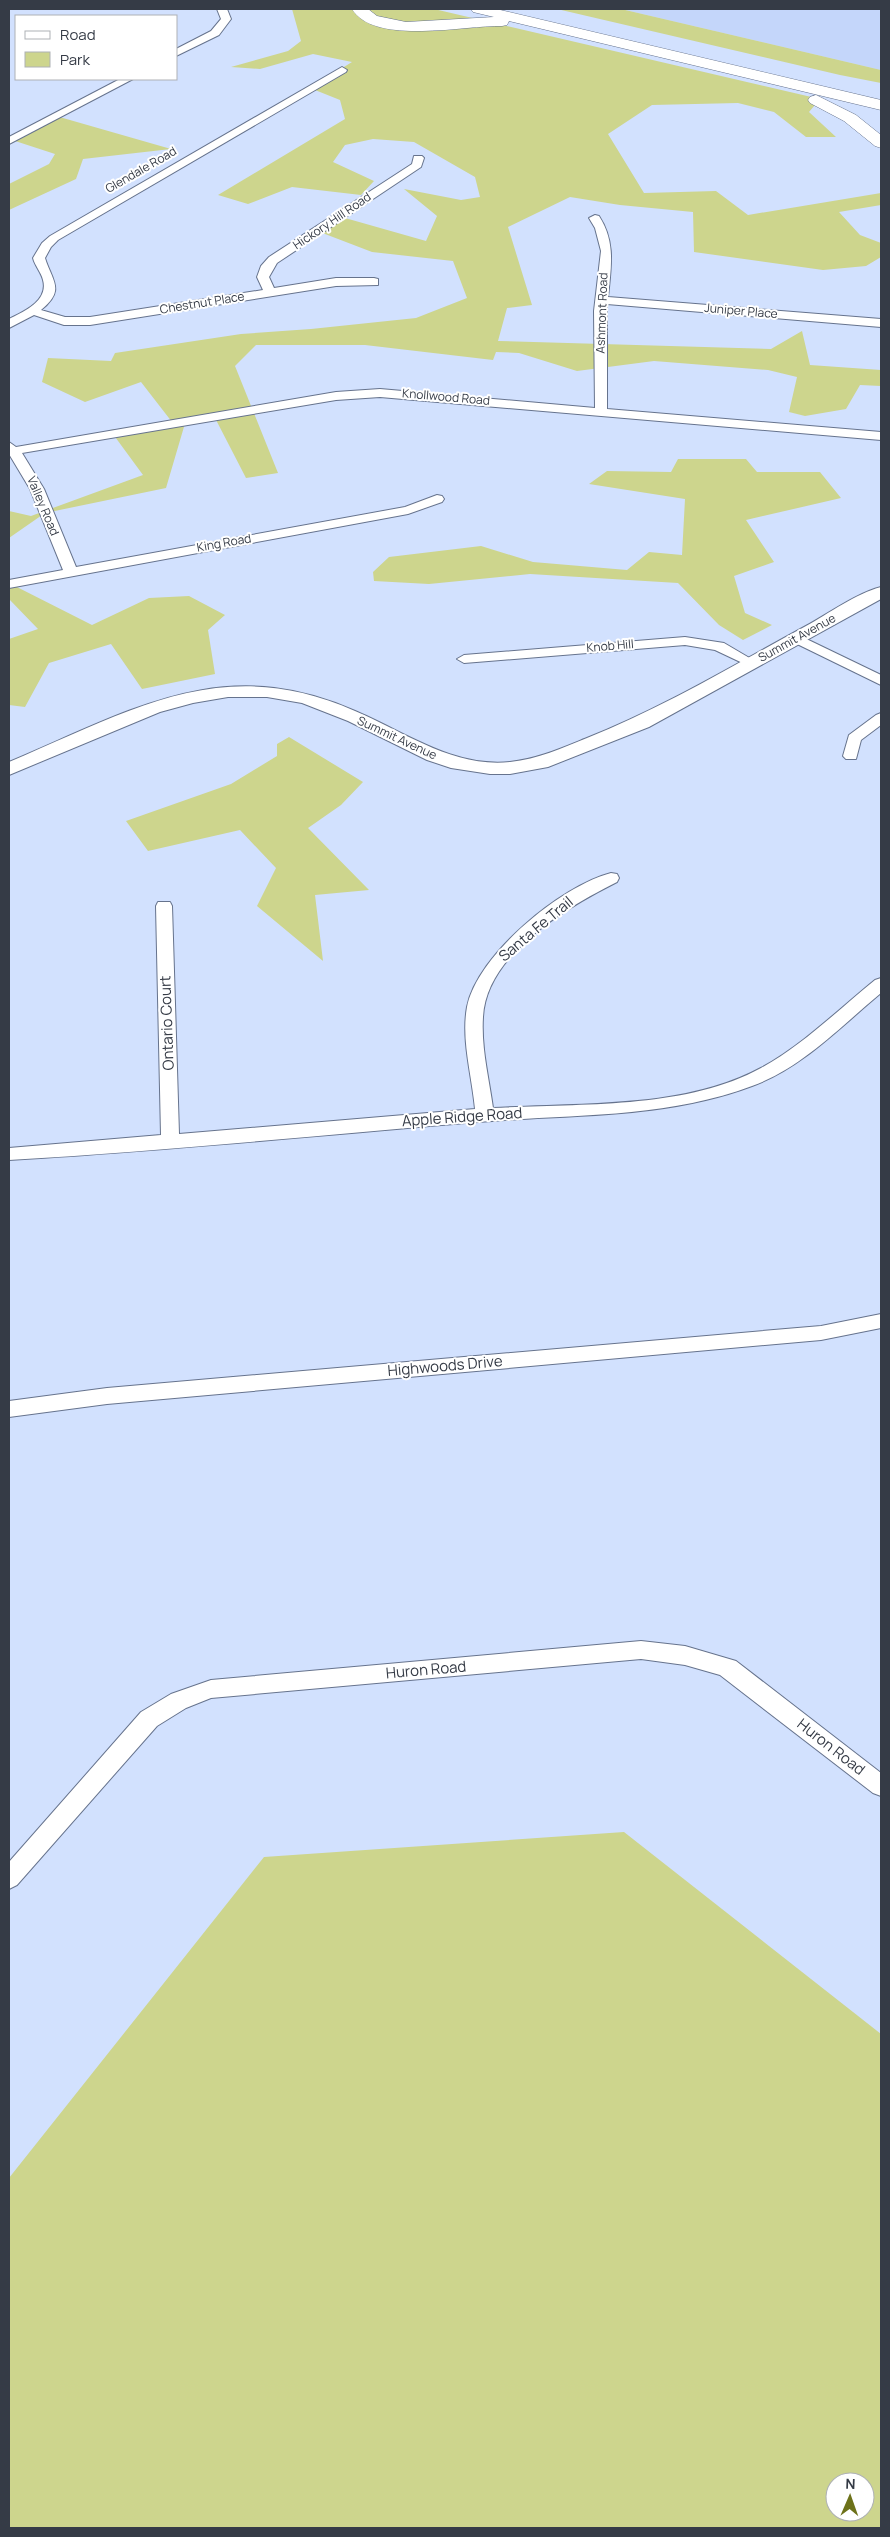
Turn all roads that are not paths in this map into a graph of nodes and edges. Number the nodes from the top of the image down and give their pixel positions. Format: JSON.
{"nodes":[{"id":1,"x":222,"y":9,"type":"edge"},
{"id":2,"x":359,"y":9,"type":"edge"},
{"id":3,"x":478,"y":9,"type":"edge"},
{"id":4,"x":517,"y":9,"type":"edge"},
{"id":5,"x":646,"y":49,"type":"junction"},
{"id":6,"x":178,"y":52,"type":"edge"},
{"id":7,"x":718,"y":61,"type":"junction"},
{"id":8,"x":342,"y":70,"type":"dead end"},
{"id":9,"x":126,"y":80,"type":"edge"},
{"id":10,"x":881,"y":90,"type":"edge"},
{"id":11,"x":881,"y":95,"type":"edge"},
{"id":12,"x":881,"y":105,"type":"edge"},
{"id":13,"x":9,"y":141,"type":"edge"},
{"id":14,"x":881,"y":143,"type":"edge"},
{"id":15,"x":418,"y":158,"type":"dead end"},
{"id":16,"x":595,"y":218,"type":"dead end"},
{"id":17,"x":374,"y":282,"type":"dead end"},
{"id":18,"x":270,"y":292,"type":"junction"},
{"id":19,"x":601,"y":300,"type":"junction"},
{"id":20,"x":32,"y":311,"type":"junction"},
{"id":21,"x":881,"y":323,"type":"edge"},
{"id":22,"x":9,"y":324,"type":"edge"},
{"id":23,"x":601,"y":410,"type":"junction"},
{"id":24,"x":881,"y":436,"type":"edge"},
{"id":25,"x":11,"y":448,"type":"edge"},
{"id":26,"x":437,"y":499,"type":"dead end"},
{"id":27,"x":70,"y":571,"type":"junction"},
{"id":28,"x":9,"y":584,"type":"edge"},
{"id":29,"x":881,"y":592,"type":"edge"},
{"id":30,"x":796,"y":638,"type":"junction"},
{"id":31,"x":464,"y":659,"type":"dead end"},
{"id":32,"x":751,"y":663,"type":"junction"},
{"id":33,"x":881,"y":681,"type":"edge"},
{"id":34,"x":881,"y":718,"type":"edge"},
{"id":35,"x":851,"y":756,"type":"dead end"},
{"id":36,"x":9,"y":768,"type":"edge"},
{"id":37,"x":611,"y":878,"type":"dead end"},
{"id":38,"x":164,"y":906,"type":"dead end"},
{"id":39,"x":881,"y":984,"type":"edge"},
{"id":40,"x":486,"y":1115,"type":"junction"},
{"id":41,"x":170,"y":1141,"type":"junction"},
{"id":42,"x":9,"y":1154,"type":"edge"},
{"id":43,"x":881,"y":1321,"type":"edge"},
{"id":44,"x":9,"y":1409,"type":"edge"},
{"id":45,"x":881,"y":1786,"type":"edge"},
{"id":46,"x":9,"y":1878,"type":"edge"}],
"edges":[{"from":1,"to":6,"type":"street"},
{"from":2,"to":5,"type":"highway"},
{"from":3,"to":5,"type":"highway"},
{"from":4,"to":7,"type":"highway"},
{"from":5,"to":7,"type":"highway"},
{"from":7,"to":10,"type":"highway"},
{"from":7,"to":11,"type":"highway"},
{"from":7,"to":12,"type":"highway"},
{"from":7,"to":14,"type":"highway"},
{"from":8,"to":20,"type":"street","name":"Glendale Road"},
{"from":9,"to":13,"type":"street"},
{"from":15,"to":18,"type":"street","name":"Hickory Hill Road"},
{"from":16,"to":19,"type":"street","name":"Ashmont Road"},
{"from":17,"to":18,"type":"street","name":"Chestnut Place"},
{"from":18,"to":20,"type":"street","name":"Chestnut Place"},
{"from":19,"to":21,"type":"street","name":"Juniper Place"},
{"from":19,"to":23,"type":"street","name":"Ashmont Road"},
{"from":20,"to":22,"type":"street","name":"Glendale Road"},
{"from":23,"to":24,"type":"street","name":"Knollwood Road"},
{"from":23,"to":25,"type":"street","name":"Knollwood Road"},
{"from":25,"to":27,"type":"street","name":"Valley Road"},
{"from":26,"to":27,"type":"street","name":"King Road"},
{"from":27,"to":28,"type":"street","name":"King Road"},
{"from":29,"to":30,"type":"street","name":"Summit Avenue"},
{"from":30,"to":32,"type":"street","name":"Summit Avenue"},
{"from":30,"to":33,"type":"street"},
{"from":31,"to":32,"type":"street","name":"Knob Hill"},
{"from":32,"to":36,"type":"street","name":"Summit Avenue"},
{"from":34,"to":35,"type":"street"},
{"from":37,"to":40,"type":"street","name":"Santa Fe Trail"},
{"from":38,"to":41,"type":"street","name":"Ontario Court"},
{"from":39,"to":40,"type":"street","name":"Apple Ridge Road"},
{"from":40,"to":41,"type":"street","name":"Apple Ridge Road"},
{"from":41,"to":42,"type":"street","name":"Apple Ridge Road"},
{"from":43,"to":44,"type":"street","name":"Highwoods Drive"},
{"from":45,"to":46,"type":"street","name":"Huron Road"}]}
